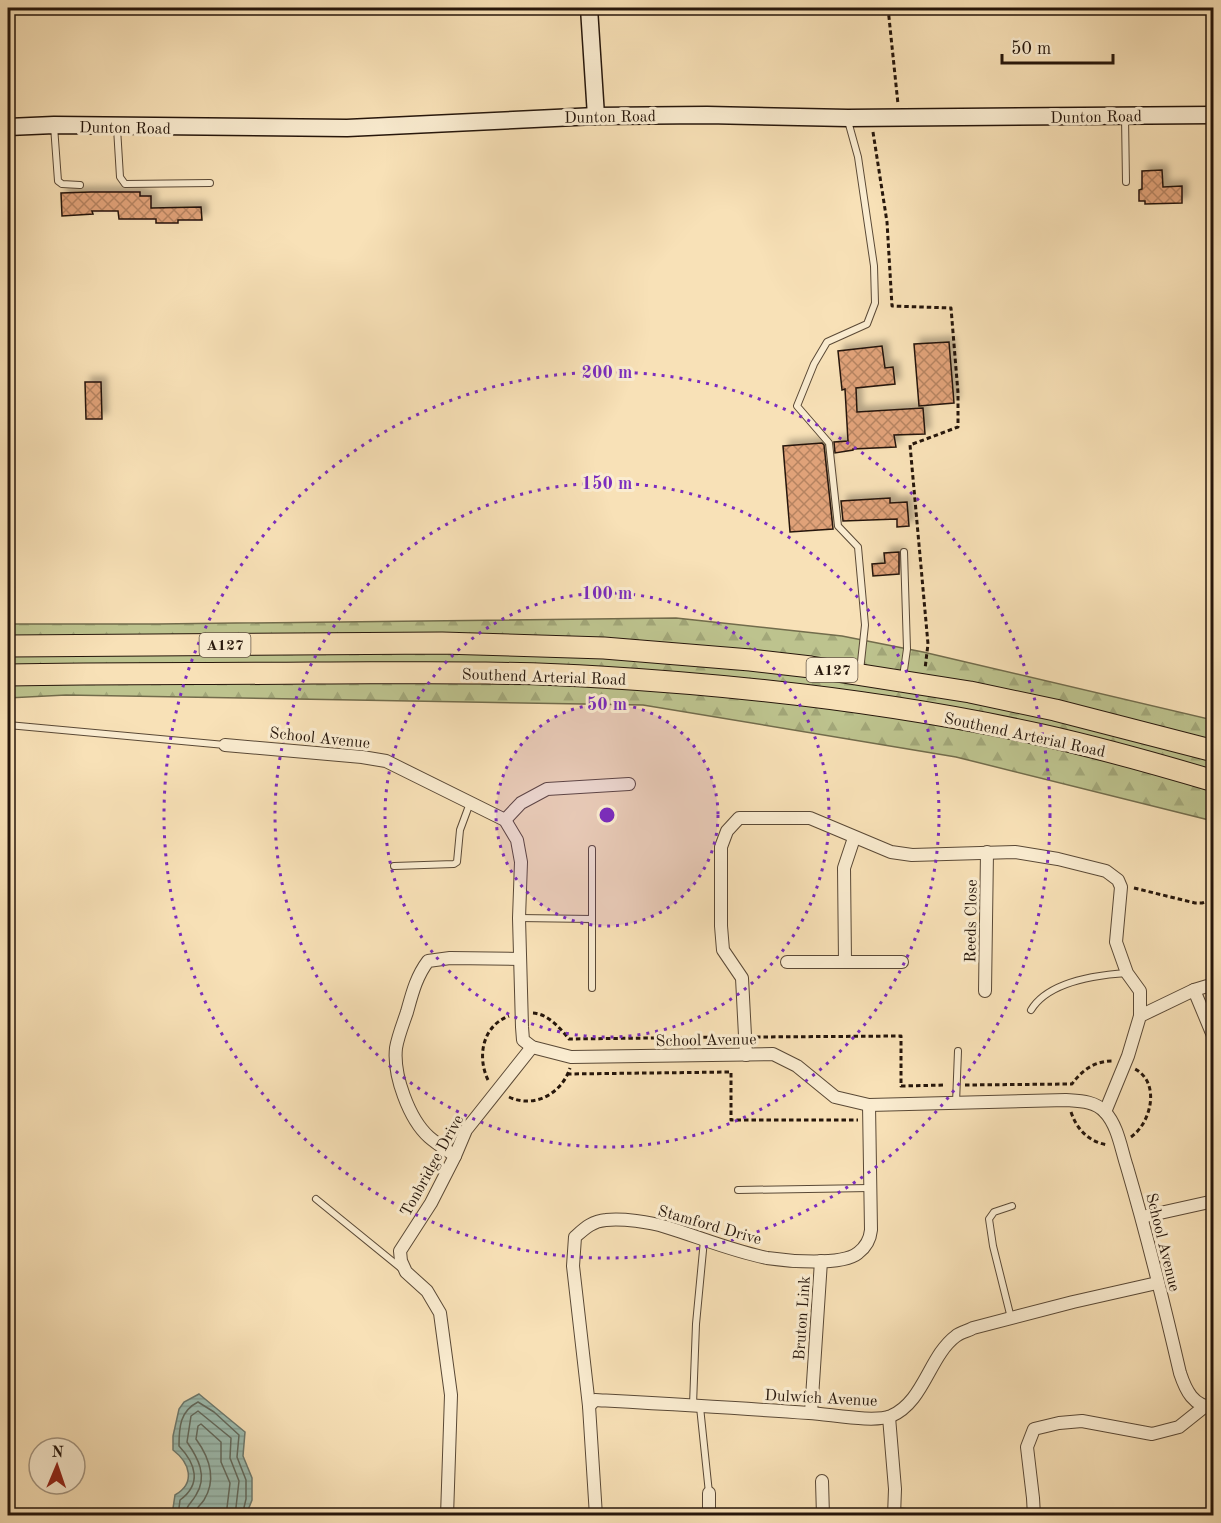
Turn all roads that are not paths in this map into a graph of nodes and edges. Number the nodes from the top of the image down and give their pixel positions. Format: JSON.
{"nodes":[{"id":1,"x":589,"y":8,"type":"edge"},
{"id":2,"x":1214,"y":115,"type":"edge"},
{"id":3,"x":596,"y":116,"type":"junction"},
{"id":4,"x":1125,"y":116,"type":"junction"},
{"id":5,"x":848,"y":118,"type":"junction"},
{"id":6,"x":54,"y":125,"type":"junction"},
{"id":7,"x":8,"y":127,"type":"edge"},
{"id":8,"x":117,"y":127,"type":"junction"},
{"id":9,"x":1126,"y":182,"type":"dead end"},
{"id":10,"x":210,"y":183,"type":"dead end"},
{"id":11,"x":80,"y":185,"type":"dead end"},
{"id":12,"x":904,"y":552,"type":"dead end"},
{"id":13,"x":8,"y":646,"type":"edge"},
{"id":14,"x":860,"y":674,"type":"junction"},
{"id":15,"x":8,"y":675,"type":"edge"},
{"id":16,"x":902,"y":681,"type":"junction"},
{"id":17,"x":8,"y":725,"type":"edge"},
{"id":18,"x":225,"y":745,"type":"joint"},
{"id":19,"x":1214,"y":752,"type":"edge"},
{"id":20,"x":1214,"y":781,"type":"edge"},
{"id":21,"x":629,"y":784,"type":"dead end"},
{"id":22,"x":470,"y":803,"type":"junction"},
{"id":23,"x":506,"y":820,"type":"junction"},
{"id":24,"x":854,"y":838,"type":"junction"},
{"id":25,"x":592,"y":849,"type":"dead end"},
{"id":26,"x":987,"y":852,"type":"junction"},
{"id":27,"x":394,"y":866,"type":"dead end"},
{"id":28,"x":519,"y":918,"type":"junction"},
{"id":29,"x":592,"y":919,"type":"junction"},
{"id":30,"x":520,"y":959,"type":"junction"},
{"id":31,"x":787,"y":962,"type":"dead end"},
{"id":32,"x":846,"y":962,"type":"junction"},
{"id":33,"x":903,"y":962,"type":"dead end"},
{"id":34,"x":1127,"y":972,"type":"junction"},
{"id":35,"x":1214,"y":984,"type":"edge"},
{"id":36,"x":592,"y":988,"type":"dead end"},
{"id":37,"x":1194,"y":990,"type":"junction"},
{"id":38,"x":985,"y":991,"type":"dead end"},
{"id":39,"x":1030,"y":1010,"type":"dead end"},
{"id":40,"x":1140,"y":1016,"type":"junction"},
{"id":41,"x":1214,"y":1038,"type":"edge"},
{"id":42,"x":532,"y":1047,"type":"junction"},
{"id":43,"x":958,"y":1051,"type":"dead end"},
{"id":44,"x":746,"y":1055,"type":"junction"},
{"id":45,"x":956,"y":1103,"type":"junction"},
{"id":46,"x":869,"y":1105,"type":"junction"},
{"id":47,"x":1105,"y":1112,"type":"junction"},
{"id":48,"x":455,"y":1156,"type":"junction"},
{"id":49,"x":871,"y":1188,"type":"junction"},
{"id":50,"x":738,"y":1190,"type":"dead end"},
{"id":51,"x":316,"y":1199,"type":"dead end"},
{"id":52,"x":1214,"y":1201,"type":"edge"},
{"id":53,"x":1012,"y":1206,"type":"dead end"},
{"id":54,"x":1142,"y":1217,"type":"junction"},
{"id":55,"x":704,"y":1240,"type":"junction"},
{"id":56,"x":821,"y":1261,"type":"junction"},
{"id":57,"x":406,"y":1272,"type":"junction"},
{"id":58,"x":1157,"y":1283,"type":"junction"},
{"id":59,"x":1011,"y":1319,"type":"junction"},
{"id":60,"x":589,"y":1406,"type":"junction"},
{"id":61,"x":697,"y":1406,"type":"junction"},
{"id":62,"x":1209,"y":1408,"type":"edge"},
{"id":63,"x":811,"y":1413,"type":"junction"},
{"id":64,"x":889,"y":1417,"type":"junction"},
{"id":65,"x":822,"y":1481,"type":"dead end"},
{"id":66,"x":709,"y":1493,"type":"joint"},
{"id":67,"x":894,"y":1513,"type":"edge"},
{"id":68,"x":447,"y":1515,"type":"edge"},
{"id":69,"x":596,"y":1515,"type":"edge"},
{"id":70,"x":708,"y":1515,"type":"edge"},
{"id":71,"x":823,"y":1515,"type":"edge"},
{"id":72,"x":954,"y":1515,"type":"edge"},
{"id":73,"x":1034,"y":1515,"type":"edge"}],
"edges":[{"from":1,"to":3,"type":"street"},
{"from":2,"to":4,"type":"street","name":"Dunton Road"},
{"from":3,"to":5,"type":"street","name":"Dunton Road"},
{"from":3,"to":8,"type":"street","name":"Dunton Road"},
{"from":4,"to":5,"type":"street","name":"Dunton Road"},
{"from":4,"to":9,"type":"lane"},
{"from":5,"to":14,"type":"lane"},
{"from":6,"to":7,"type":"street","name":"Dunton Road"},
{"from":6,"to":8,"type":"street","name":"Dunton Road"},
{"from":6,"to":11,"type":"lane"},
{"from":8,"to":10,"type":"lane"},
{"from":12,"to":16,"type":"lane"},
{"from":13,"to":14,"type":"highway","name":"Southend Arterial Road","number":"A127"},
{"from":14,"to":16,"type":"highway","name":"Southend Arterial Road","number":"A127"},
{"from":15,"to":20,"type":"highway","name":"Southend Arterial Road","number":"A127"},
{"from":16,"to":19,"type":"highway","name":"Southend Arterial Road","number":"A127"},
{"from":17,"to":18,"type":"lane"},
{"from":18,"to":22,"type":"street","name":"School Avenue"},
{"from":21,"to":23,"type":"street"},
{"from":22,"to":23,"type":"street","name":"School Avenue"},
{"from":22,"to":27,"type":"lane"},
{"from":23,"to":28,"type":"street"},
{"from":24,"to":26,"type":"street"},
{"from":24,"to":32,"type":"street"},
{"from":24,"to":44,"type":"street"},
{"from":25,"to":29,"type":"lane"},
{"from":26,"to":34,"type":"street"},
{"from":26,"to":38,"type":"street","name":"Reeds Close"},
{"from":28,"to":29,"type":"lane"},
{"from":28,"to":30,"type":"street"},
{"from":29,"to":36,"type":"lane"},
{"from":30,"to":42,"type":"street"},
{"from":30,"to":48,"type":"street"},
{"from":31,"to":32,"type":"street"},
{"from":32,"to":33,"type":"street"},
{"from":34,"to":39,"type":"lane"},
{"from":34,"to":40,"type":"street"},
{"from":35,"to":37,"type":"street"},
{"from":37,"to":40,"type":"street"},
{"from":37,"to":41,"type":"street"},
{"from":40,"to":47,"type":"street"},
{"from":42,"to":44,"type":"street","name":"School Avenue"},
{"from":42,"to":48,"type":"street","name":"Tonbridge Drive"},
{"from":43,"to":45,"type":"lane"},
{"from":44,"to":46,"type":"street","name":"School Avenue"},
{"from":45,"to":46,"type":"street","name":"School Avenue"},
{"from":45,"to":47,"type":"street","name":"School Avenue"},
{"from":46,"to":49,"type":"street","name":"Stamford Drive"},
{"from":47,"to":54,"type":"street","name":"School Avenue"},
{"from":48,"to":57,"type":"street","name":"Tonbridge Drive"},
{"from":49,"to":50,"type":"lane"},
{"from":49,"to":56,"type":"street","name":"Stamford Drive"},
{"from":51,"to":57,"type":"lane"},
{"from":52,"to":54,"type":"street"},
{"from":53,"to":59,"type":"lane"},
{"from":54,"to":58,"type":"street","name":"School Avenue"},
{"from":55,"to":56,"type":"street","name":"Stamford Drive"},
{"from":55,"to":60,"type":"street","name":"Stamford Drive"},
{"from":55,"to":61,"type":"lane"},
{"from":56,"to":63,"type":"street","name":"Bruton Link"},
{"from":57,"to":68,"type":"street"},
{"from":58,"to":59,"type":"street","name":"Dulwich Avenue"},
{"from":58,"to":62,"type":"street","name":"School Avenue"},
{"from":59,"to":64,"type":"street","name":"Dulwich Avenue"},
{"from":60,"to":61,"type":"street","name":"Dulwich Avenue"},
{"from":60,"to":69,"type":"street","name":"Stamford Drive"},
{"from":61,"to":63,"type":"street","name":"Dulwich Avenue"},
{"from":61,"to":66,"type":"lane"},
{"from":62,"to":73,"type":"street"},
{"from":63,"to":64,"type":"street","name":"Dulwich Avenue"},
{"from":64,"to":67,"type":"street"},
{"from":65,"to":71,"type":"street"},
{"from":66,"to":70,"type":"street"},
{"from":67,"to":72,"type":"lane"}]}
